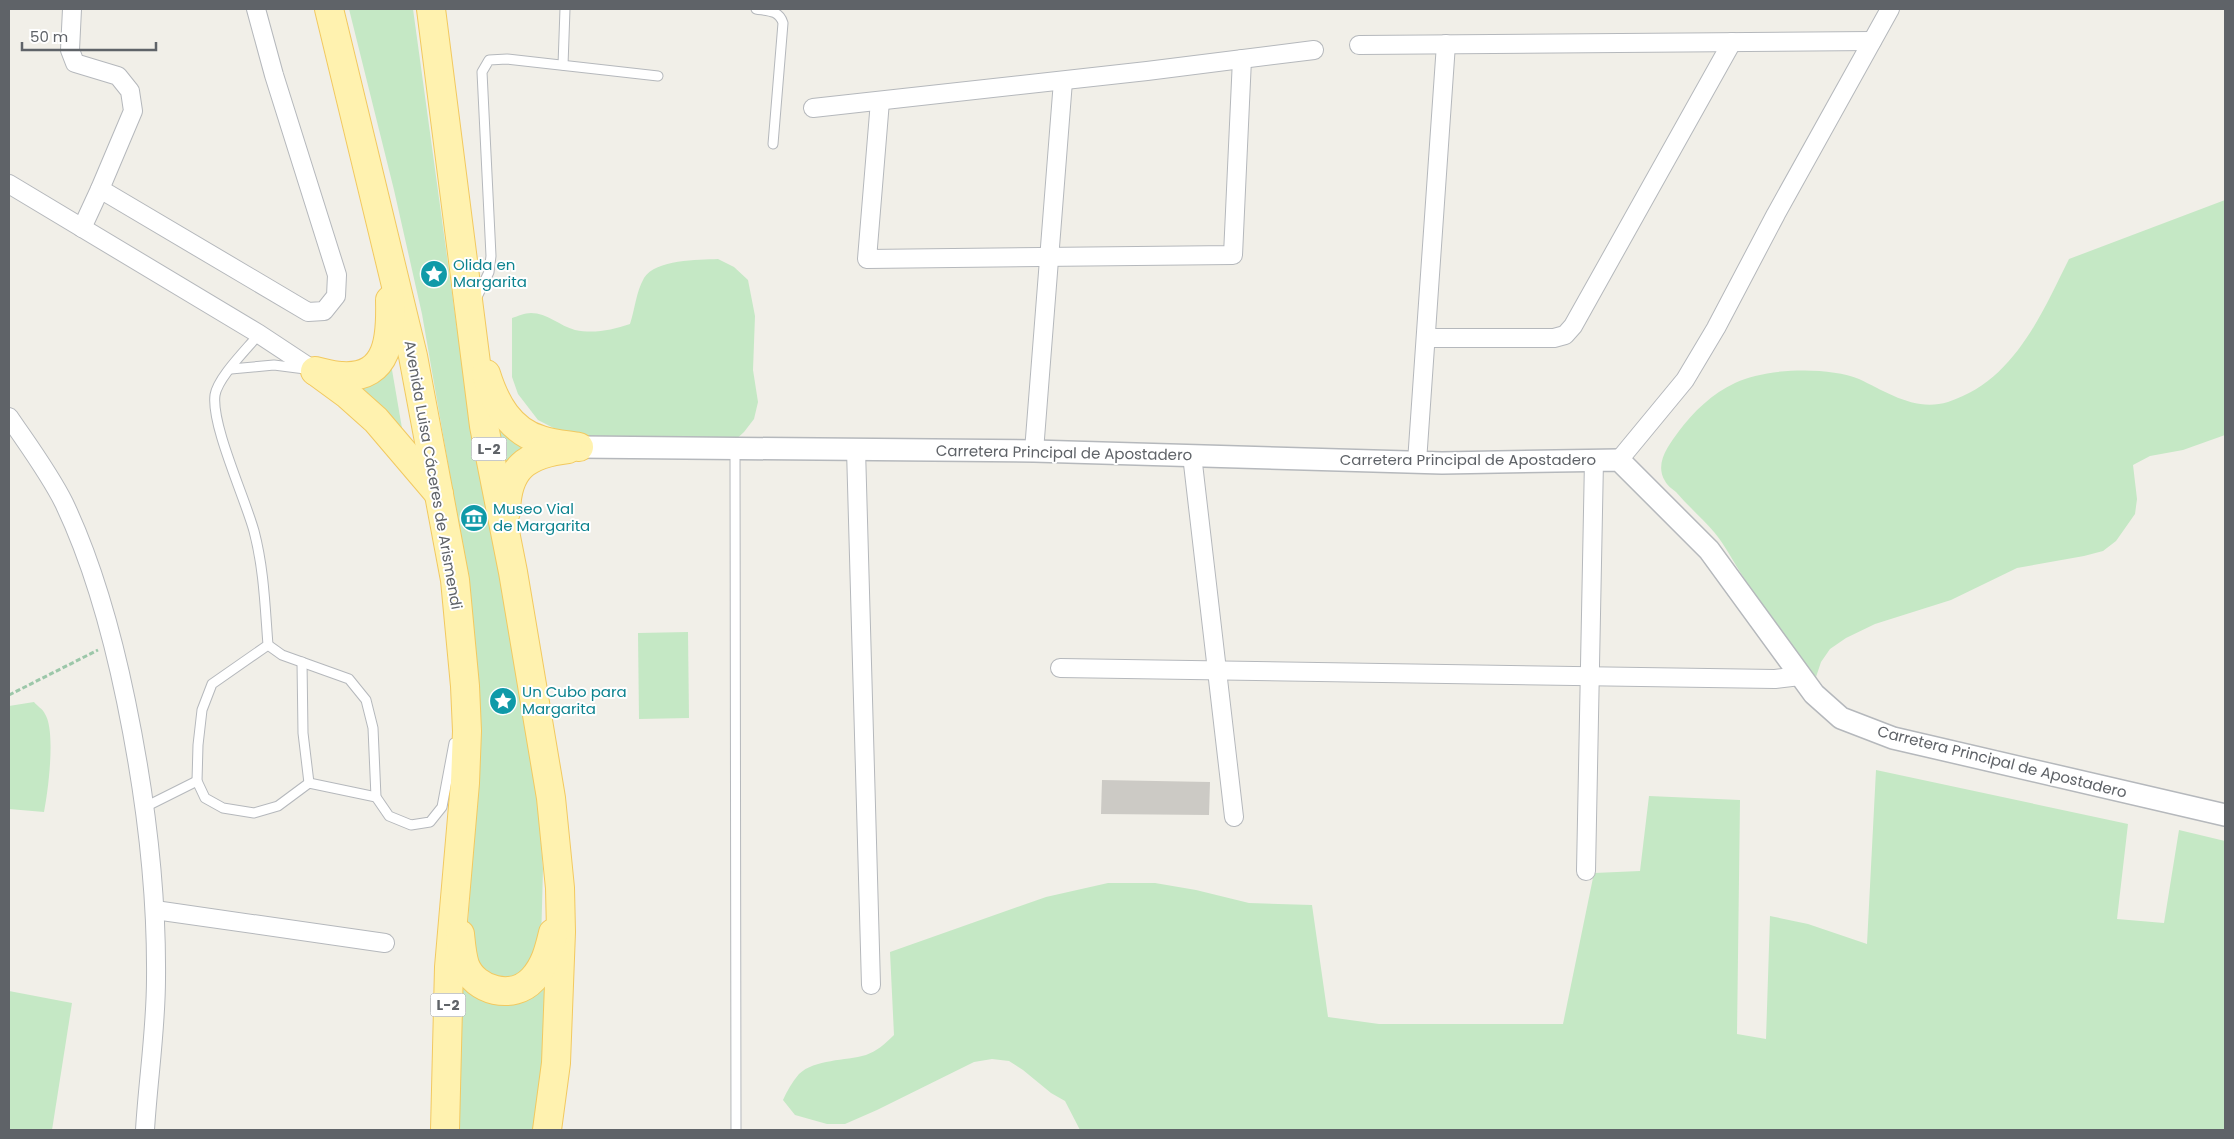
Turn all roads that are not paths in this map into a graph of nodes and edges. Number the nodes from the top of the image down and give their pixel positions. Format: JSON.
{"nodes":[{"id":1,"x":72,"y":9,"type":"edge"},
{"id":2,"x":256,"y":9,"type":"edge"},
{"id":3,"x":329,"y":9,"type":"edge"},
{"id":4,"x":431,"y":9,"type":"edge"},
{"id":5,"x":565,"y":9,"type":"edge"},
{"id":6,"x":756,"y":9,"type":"edge"},
{"id":7,"x":1890,"y":9,"type":"edge"},
{"id":8,"x":1872,"y":41,"type":"junction"},
{"id":9,"x":1732,"y":42,"type":"junction"},
{"id":10,"x":1446,"y":44,"type":"junction"},
{"id":11,"x":1359,"y":45,"type":"dead end"},
{"id":12,"x":1314,"y":50,"type":"dead end"},
{"id":13,"x":1242,"y":59,"type":"junction"},
{"id":14,"x":563,"y":65,"type":"junction"},
{"id":15,"x":658,"y":76,"type":"dead end"},
{"id":16,"x":1064,"y":81,"type":"junction"},
{"id":17,"x":880,"y":101,"type":"junction"},
{"id":18,"x":813,"y":108,"type":"dead end"},
{"id":19,"x":773,"y":144,"type":"dead end"},
{"id":20,"x":9,"y":184,"type":"edge"},
{"id":21,"x":100,"y":189,"type":"junction"},
{"id":22,"x":82,"y":228,"type":"junction"},
{"id":23,"x":389,"y":253,"type":"junction"},
{"id":24,"x":1049,"y":257,"type":"junction"},
{"id":25,"x":470,"y":321,"type":"junction"},
{"id":26,"x":259,"y":334,"type":"junction"},
{"id":27,"x":1426,"y":338,"type":"junction"},
{"id":28,"x":231,"y":369,"type":"junction"},
{"id":29,"x":315,"y":371,"type":"junction"},
{"id":30,"x":9,"y":417,"type":"edge"},
{"id":31,"x":579,"y":447,"type":"junction"},
{"id":32,"x":735,"y":448,"type":"junction"},
{"id":33,"x":856,"y":448,"type":"junction"},
{"id":34,"x":1034,"y":451,"type":"junction"},
{"id":35,"x":1192,"y":455,"type":"junction"},
{"id":36,"x":1594,"y":460,"type":"junction"},
{"id":37,"x":1619,"y":460,"type":"junction"},
{"id":38,"x":1417,"y":462,"type":"junction"},
{"id":39,"x":440,"y":495,"type":"junction"},
{"id":40,"x":505,"y":535,"type":"junction"},
{"id":41,"x":268,"y":645,"type":"junction"},
{"id":42,"x":302,"y":662,"type":"junction"},
{"id":43,"x":1060,"y":668,"type":"dead end"},
{"id":44,"x":1217,"y":671,"type":"junction"},
{"id":45,"x":1590,"y":676,"type":"junction"},
{"id":46,"x":1800,"y":676,"type":"junction"},
{"id":47,"x":465,"y":686,"type":"junction"},
{"id":48,"x":197,"y":781,"type":"junction"},
{"id":49,"x":309,"y":783,"type":"junction"},
{"id":50,"x":376,"y":797,"type":"junction"},
{"id":51,"x":145,"y":808,"type":"junction"},
{"id":52,"x":2225,"y":815,"type":"edge"},
{"id":53,"x":1234,"y":817,"type":"dead end"},
{"id":54,"x":1586,"y":871,"type":"dead end"},
{"id":55,"x":456,"y":880,"type":"junction"},
{"id":56,"x":560,"y":888,"type":"junction"},
{"id":57,"x":155,"y":910,"type":"junction"},
{"id":58,"x":385,"y":943,"type":"dead end"},
{"id":59,"x":871,"y":985,"type":"dead end"},
{"id":60,"x":145,"y":1130,"type":"edge"},
{"id":61,"x":444,"y":1130,"type":"edge"},
{"id":62,"x":547,"y":1130,"type":"edge"},
{"id":63,"x":736,"y":1130,"type":"edge"}],
"edges":[{"from":1,"to":21,"type":"street"},
{"from":2,"to":21,"type":"street"},
{"from":3,"to":23,"type":"main road","name":"Avenida Luisa Cáceres de Arismendi","number":"L-2"},
{"from":4,"to":25,"type":"main road","number":"L-2"},
{"from":5,"to":14,"type":"lane"},
{"from":6,"to":19,"type":"lane"},
{"from":7,"to":8,"type":"street"},
{"from":8,"to":9,"type":"street"},
{"from":8,"to":37,"type":"street"},
{"from":9,"to":10,"type":"street"},
{"from":9,"to":27,"type":"street"},
{"from":10,"to":11,"type":"street"},
{"from":10,"to":27,"type":"street"},
{"from":12,"to":13,"type":"street"},
{"from":13,"to":16,"type":"street"},
{"from":13,"to":24,"type":"street"},
{"from":14,"to":15,"type":"lane"},
{"from":14,"to":25,"type":"lane"},
{"from":16,"to":17,"type":"street"},
{"from":16,"to":24,"type":"street"},
{"from":17,"to":18,"type":"street"},
{"from":17,"to":24,"type":"street"},
{"from":20,"to":22,"type":"street"},
{"from":21,"to":22,"type":"street"},
{"from":22,"to":26,"type":"street"},
{"from":23,"to":29,"type":"main road"},
{"from":23,"to":39,"type":"main road","name":"Avenida Luisa Cáceres de Arismendi","number":"L-2"},
{"from":24,"to":34,"type":"street"},
{"from":25,"to":31,"type":"main road"},
{"from":25,"to":40,"type":"main road","number":"L-2"},
{"from":26,"to":28,"type":"lane"},
{"from":26,"to":29,"type":"street"},
{"from":27,"to":38,"type":"street"},
{"from":28,"to":29,"type":"lane"},
{"from":28,"to":41,"type":"lane"},
{"from":29,"to":39,"type":"main road"},
{"from":30,"to":51,"type":"street"},
{"from":31,"to":32,"type":"street","name":"Carretera Principal de Apostadero"},
{"from":31,"to":40,"type":"main road"},
{"from":32,"to":33,"type":"street","name":"Carretera Principal de Apostadero"},
{"from":32,"to":63,"type":"lane"},
{"from":33,"to":34,"type":"street","name":"Carretera Principal de Apostadero"},
{"from":33,"to":59,"type":"street"},
{"from":34,"to":35,"type":"street","name":"Carretera Principal de Apostadero"},
{"from":35,"to":38,"type":"street","name":"Carretera Principal de Apostadero"},
{"from":35,"to":44,"type":"street"},
{"from":36,"to":37,"type":"street","name":"Carretera Principal de Apostadero"},
{"from":36,"to":38,"type":"street","name":"Carretera Principal de Apostadero"},
{"from":36,"to":45,"type":"street"},
{"from":37,"to":46,"type":"street","name":"Carretera Principal de Apostadero"},
{"from":39,"to":47,"type":"main road","name":"Avenida Luisa Cáceres de Arismendi","number":"L-2"},
{"from":40,"to":56,"type":"main road","number":"L-2"},
{"from":41,"to":42,"type":"lane"},
{"from":41,"to":48,"type":"lane"},
{"from":42,"to":49,"type":"lane"},
{"from":42,"to":50,"type":"lane"},
{"from":43,"to":44,"type":"street"},
{"from":44,"to":45,"type":"street"},
{"from":44,"to":53,"type":"street"},
{"from":45,"to":46,"type":"street"},
{"from":45,"to":54,"type":"street"},
{"from":46,"to":52,"type":"street","name":"Carretera Principal de Apostadero"},
{"from":47,"to":50,"type":"lane"},
{"from":47,"to":55,"type":"main road","name":"Avenida Luisa Cáceres de Arismendi","number":"L-2"},
{"from":48,"to":49,"type":"lane"},
{"from":48,"to":51,"type":"lane"},
{"from":49,"to":50,"type":"lane"},
{"from":51,"to":57,"type":"street"},
{"from":55,"to":56,"type":"main road"},
{"from":55,"to":61,"type":"main road","name":"Avenida Luisa Cáceres de Arismendi","number":"L-2"},
{"from":56,"to":62,"type":"main road","number":"L-2"},
{"from":57,"to":58,"type":"street"},
{"from":57,"to":60,"type":"street"}]}
